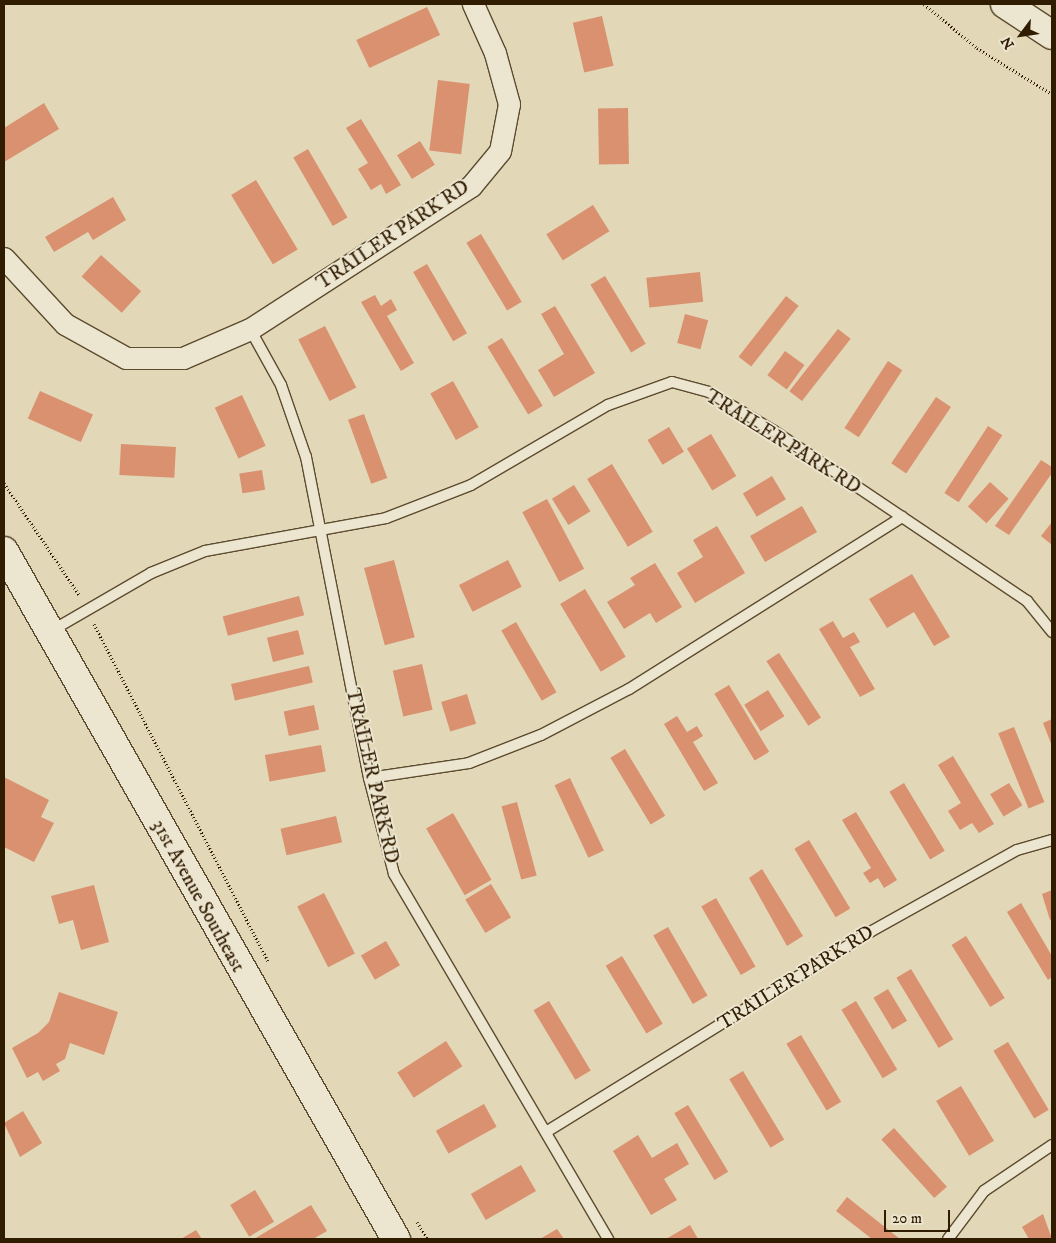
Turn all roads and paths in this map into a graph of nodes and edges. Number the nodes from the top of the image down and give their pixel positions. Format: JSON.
{"nodes":[{"id":1,"x":473,"y":4,"type":"edge"},
{"id":2,"x":924,"y":4,"type":"edge"},
{"id":3,"x":1005,"y":4,"type":"edge"},
{"id":4,"x":1052,"y":36,"type":"edge"},
{"id":5,"x":1052,"y":94,"type":"edge"},
{"id":6,"x":4,"y":258,"type":"edge"},
{"id":7,"x":250,"y":329,"type":"junction"},
{"id":8,"x":4,"y":483,"type":"edge"},
{"id":9,"x":902,"y":517,"type":"junction"},
{"id":10,"x":322,"y":532,"type":"junction"},
{"id":11,"x":4,"y":551,"type":"edge"},
{"id":12,"x":87,"y":610,"type":"junction"},
{"id":13,"x":51,"y":631,"type":"junction"},
{"id":14,"x":1052,"y":632,"type":"edge"},
{"id":15,"x":369,"y":778,"type":"junction"},
{"id":16,"x":1052,"y":840,"type":"edge"},
{"id":17,"x":270,"y":964,"type":"dead end"},
{"id":18,"x":546,"y":1132,"type":"junction"},
{"id":19,"x":1052,"y":1145,"type":"edge"},
{"id":20,"x":412,"y":1214,"type":"dead end"},
{"id":21,"x":396,"y":1239,"type":"edge"},
{"id":22,"x":428,"y":1239,"type":"edge"},
{"id":23,"x":608,"y":1239,"type":"edge"},
{"id":24,"x":948,"y":1239,"type":"edge"}],
"edges":[{"from":1,"to":7,"type":"street","name":"TRAILER PARK RD"},
{"from":2,"to":5,"type":"path"},
{"from":3,"to":4,"type":"street"},
{"from":6,"to":7,"type":"street","name":"TRAILER PARK RD"},
{"from":7,"to":10,"type":"lane","name":"TRAILER PARK RD"},
{"from":8,"to":12,"type":"path"},
{"from":9,"to":10,"type":"lane","name":"TRAILER PARK RD"},
{"from":9,"to":14,"type":"lane","name":"TRAILER PARK RD"},
{"from":9,"to":15,"type":"lane"},
{"from":10,"to":12,"type":"lane","name":"TRAILER PARK RD"},
{"from":10,"to":15,"type":"lane","name":"TRAILER PARK RD"},
{"from":11,"to":13,"type":"street","name":"31st Avenue Southeast"},
{"from":12,"to":13,"type":"lane","name":"TRAILER PARK RD"},
{"from":12,"to":17,"type":"path"},
{"from":13,"to":21,"type":"street","name":"31st Avenue Southeast"},
{"from":15,"to":18,"type":"lane","name":"TRAILER PARK RD"},
{"from":16,"to":18,"type":"lane","name":"TRAILER PARK RD"},
{"from":18,"to":23,"type":"lane","name":"TRAILER PARK RD"},
{"from":19,"to":24,"type":"lane"},
{"from":20,"to":22,"type":"path"}]}
